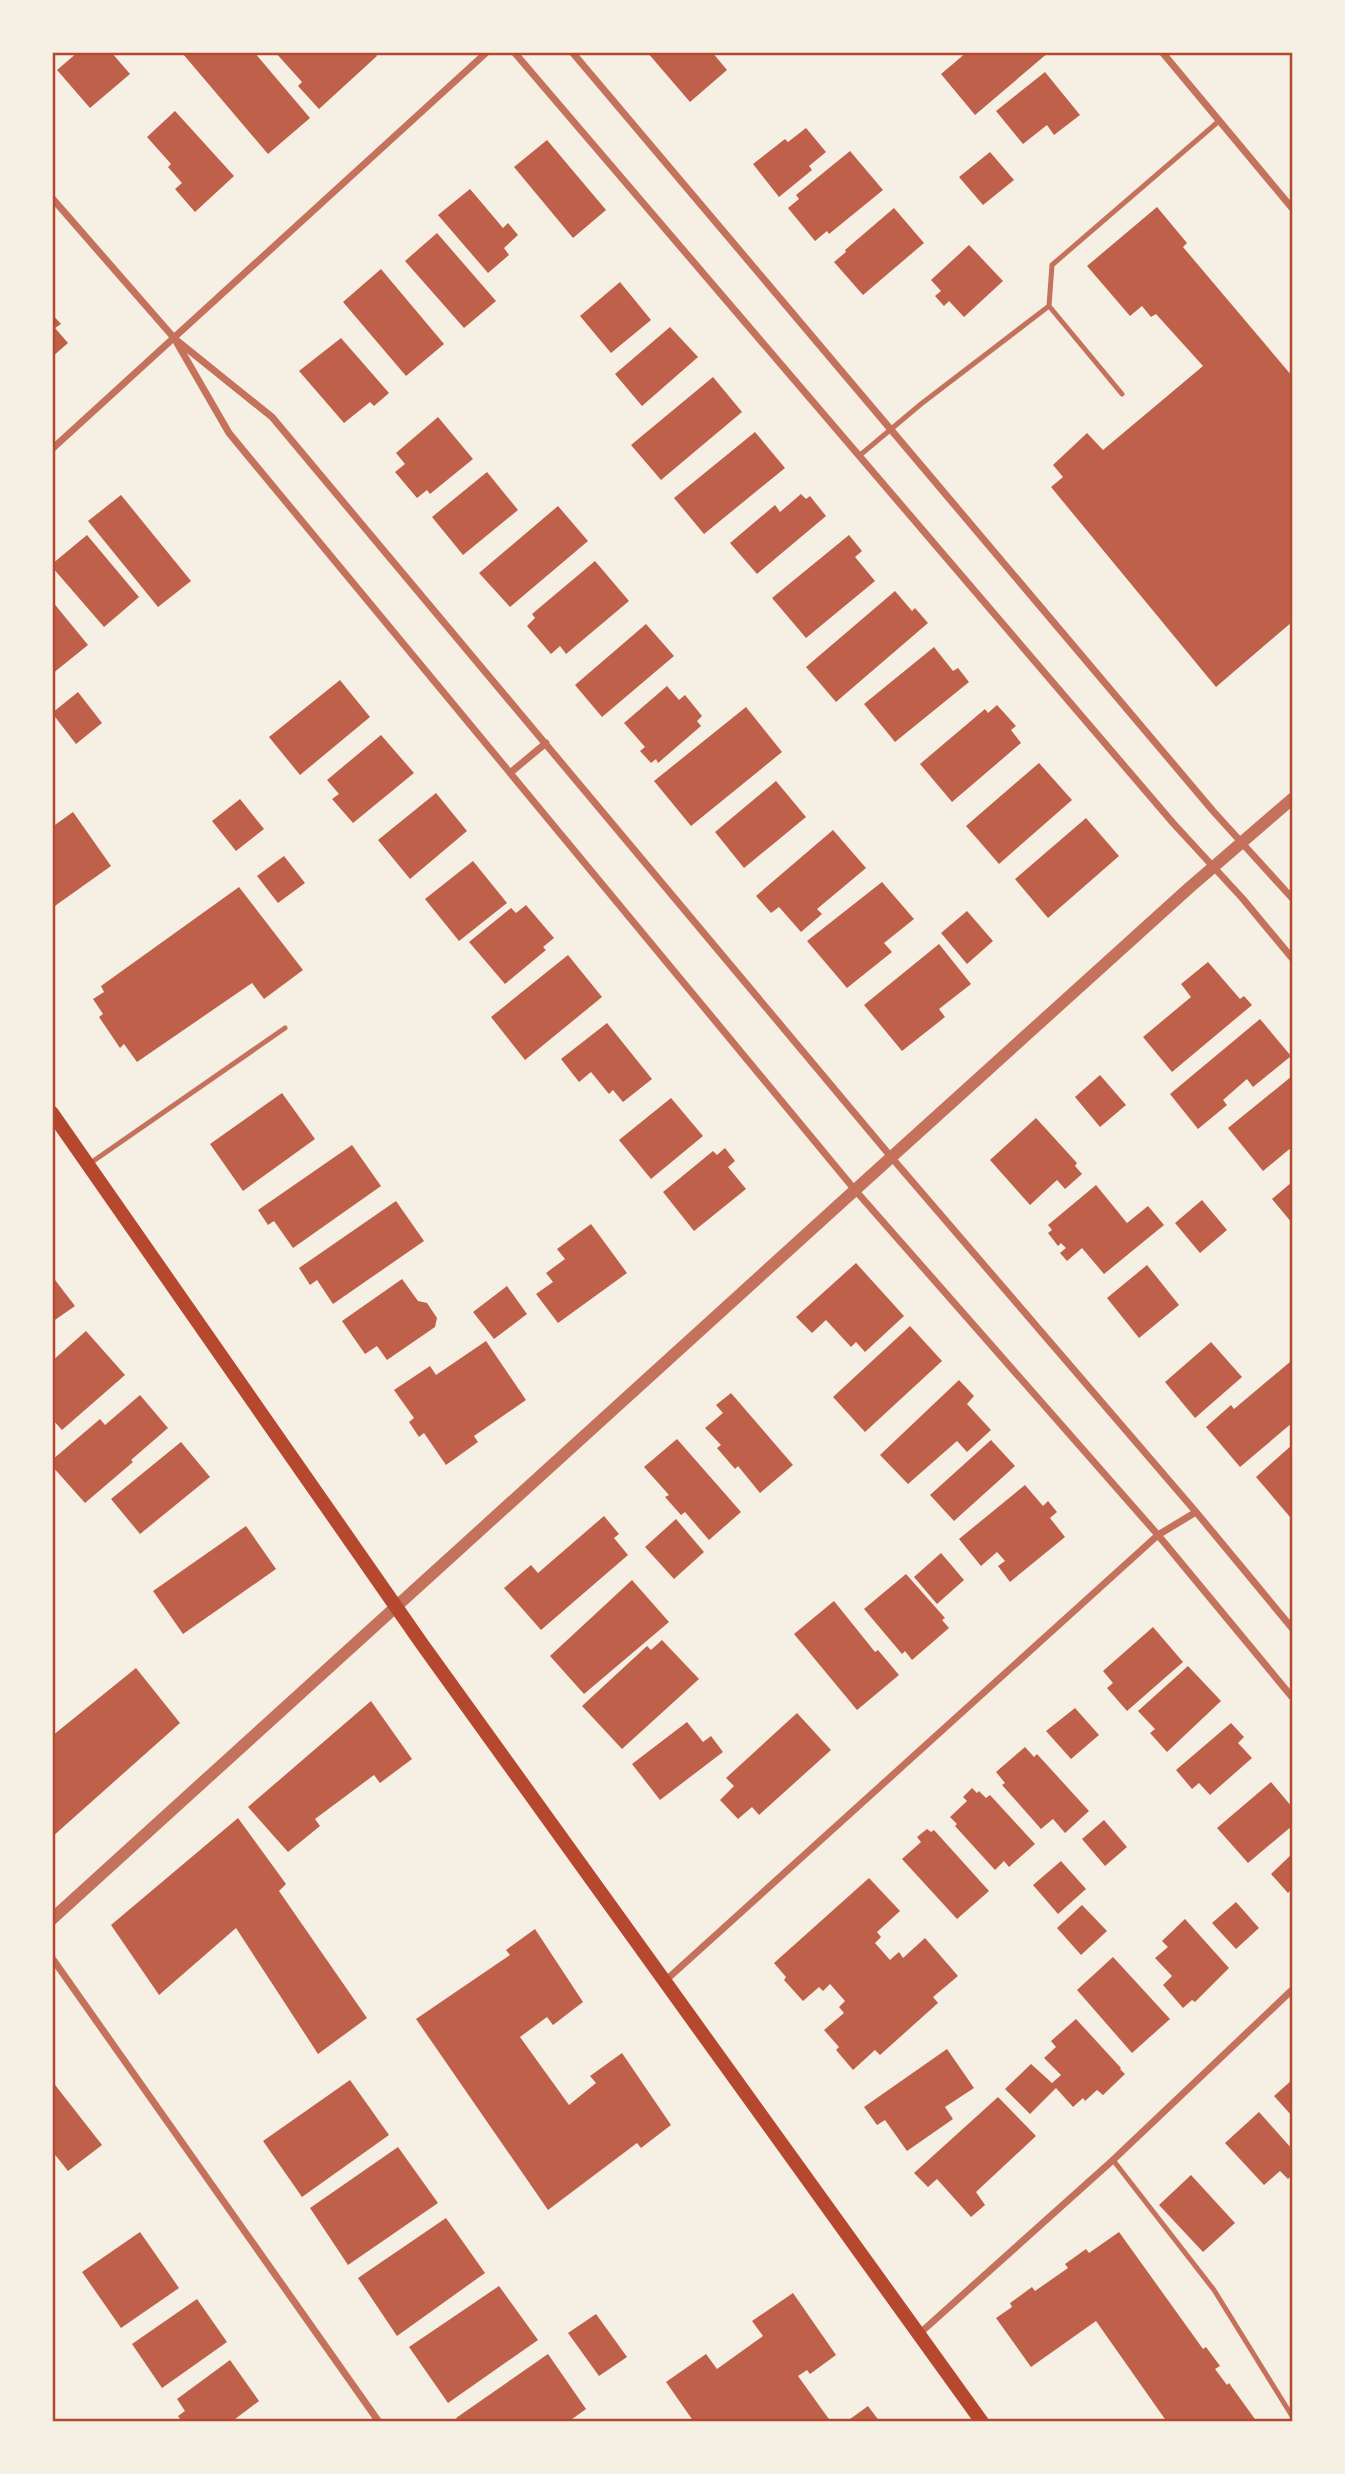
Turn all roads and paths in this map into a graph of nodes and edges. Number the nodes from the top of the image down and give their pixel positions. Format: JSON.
{"nodes":[{"id":1,"x":487,"y":52,"type":"edge"},
{"id":2,"x":514,"y":52,"type":"edge"},
{"id":3,"x":572,"y":52,"type":"edge"},
{"id":4,"x":1162,"y":52,"type":"edge"},
{"id":5,"x":1219,"y":121,"type":"junction"},
{"id":6,"x":52,"y":198,"type":"edge"},
{"id":7,"x":1293,"y":208,"type":"edge"},
{"id":8,"x":1049,"y":306,"type":"junction"},
{"id":9,"x":175,"y":340,"type":"junction"},
{"id":10,"x":1122,"y":394,"type":"dead end"},
{"id":11,"x":891,"y":429,"type":"junction"},
{"id":12,"x":52,"y":449,"type":"edge"},
{"id":13,"x":859,"y":456,"type":"junction"},
{"id":14,"x":546,"y":743,"type":"junction"},
{"id":15,"x":510,"y":773,"type":"junction"},
{"id":16,"x":1293,"y":799,"type":"edge"},
{"id":17,"x":1242,"y":842,"type":"junction"},
{"id":18,"x":1213,"y":867,"type":"junction"},
{"id":19,"x":1293,"y":898,"type":"edge"},
{"id":20,"x":1293,"y":958,"type":"edge"},
{"id":21,"x":285,"y":1028,"type":"dead end"},
{"id":22,"x":52,"y":1113,"type":"edge"},
{"id":23,"x":892,"y":1158,"type":"junction"},
{"id":24,"x":89,"y":1164,"type":"junction"},
{"id":25,"x":855,"y":1190,"type":"junction"},
{"id":26,"x":1196,"y":1512,"type":"junction"},
{"id":27,"x":1158,"y":1535,"type":"junction"},
{"id":28,"x":396,"y":1607,"type":"junction"},
{"id":29,"x":1293,"y":1628,"type":"edge"},
{"id":30,"x":1293,"y":1697,"type":"edge"},
{"id":31,"x":52,"y":1919,"type":"edge"},
{"id":32,"x":52,"y":1958,"type":"edge"},
{"id":33,"x":665,"y":1981,"type":"junction"},
{"id":34,"x":1293,"y":1990,"type":"edge"},
{"id":35,"x":1113,"y":2160,"type":"junction"},
{"id":36,"x":919,"y":2334,"type":"junction"},
{"id":37,"x":1293,"y":2416,"type":"edge"},
{"id":38,"x":379,"y":2421,"type":"edge"},
{"id":39,"x":982,"y":2421,"type":"edge"}],
"edges":[{"from":1,"to":9,"type":"street"},
{"from":2,"to":13,"type":"street"},
{"from":3,"to":11,"type":"street"},
{"from":4,"to":5,"type":"street"},
{"from":5,"to":7,"type":"street"},
{"from":5,"to":8,"type":"lane"},
{"from":6,"to":9,"type":"street"},
{"from":8,"to":10,"type":"lane"},
{"from":8,"to":11,"type":"lane"},
{"from":9,"to":12,"type":"street"},
{"from":9,"to":14,"type":"street"},
{"from":9,"to":15,"type":"street"},
{"from":11,"to":13,"type":"lane"},
{"from":11,"to":17,"type":"street"},
{"from":13,"to":18,"type":"street"},
{"from":14,"to":15,"type":"street"},
{"from":14,"to":23,"type":"street"},
{"from":15,"to":25,"type":"street"},
{"from":16,"to":17,"type":"street"},
{"from":17,"to":18,"type":"street"},
{"from":17,"to":19,"type":"street"},
{"from":18,"to":20,"type":"street"},
{"from":18,"to":23,"type":"street"},
{"from":21,"to":24,"type":"lane"},
{"from":22,"to":24,"type":"main road"},
{"from":23,"to":25,"type":"street"},
{"from":23,"to":26,"type":"street"},
{"from":24,"to":28,"type":"main road"},
{"from":25,"to":27,"type":"street"},
{"from":25,"to":28,"type":"street"},
{"from":26,"to":27,"type":"street"},
{"from":26,"to":29,"type":"street"},
{"from":27,"to":30,"type":"street"},
{"from":27,"to":33,"type":"street"},
{"from":28,"to":31,"type":"street"},
{"from":28,"to":33,"type":"main road"},
{"from":32,"to":38,"type":"street"},
{"from":33,"to":36,"type":"main road"},
{"from":34,"to":35,"type":"street"},
{"from":35,"to":36,"type":"street"},
{"from":35,"to":37,"type":"lane"},
{"from":36,"to":39,"type":"main road"}]}
